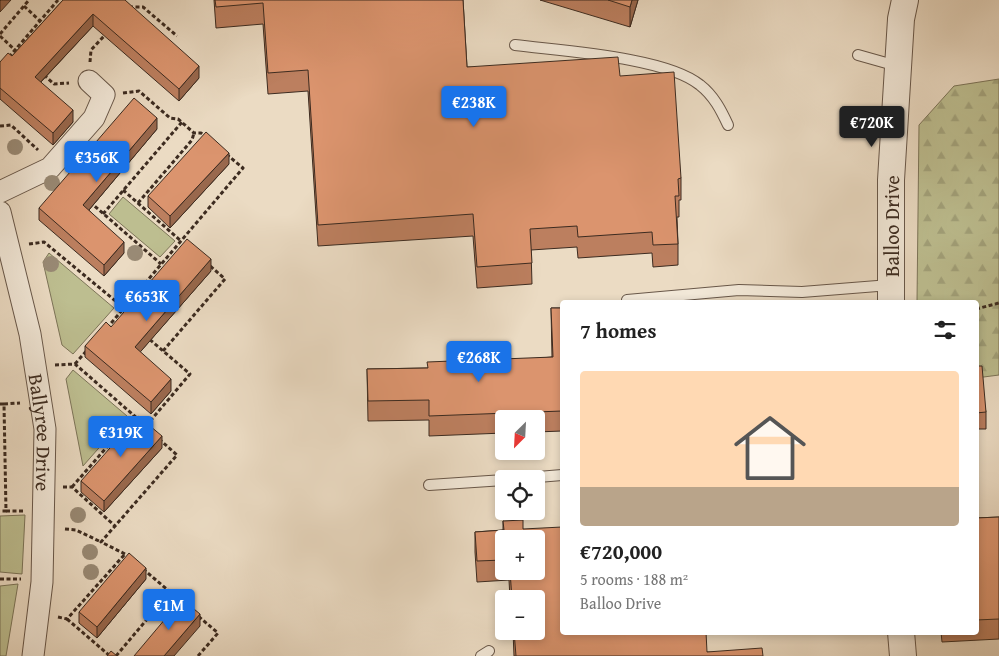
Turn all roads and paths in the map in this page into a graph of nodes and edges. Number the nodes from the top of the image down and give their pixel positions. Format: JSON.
{"nodes":[{"id":1,"x":29,"y":0,"type":"edge"},
{"id":2,"x":905,"y":0,"type":"edge"},
{"id":3,"x":55,"y":1,"type":"edge"},
{"id":4,"x":125,"y":4,"type":"edge"},
{"id":5,"x":24,"y":6,"type":"junction"},
{"id":6,"x":129,"y":7,"type":"junction"},
{"id":7,"x":122,"y":14,"type":"edge"},
{"id":8,"x":40,"y":21,"type":"junction"},
{"id":9,"x":110,"y":28,"type":"edge"},
{"id":10,"x":0,"y":35,"type":"edge"},
{"id":11,"x":177,"y":36,"type":"dead end"},
{"id":12,"x":515,"y":45,"type":"dead end"},
{"id":13,"x":15,"y":50,"type":"junction"},
{"id":14,"x":92,"y":50,"type":"dead end"},
{"id":15,"x":858,"y":55,"type":"dead end"},
{"id":16,"x":22,"y":56,"type":"edge"},
{"id":17,"x":5,"y":61,"type":"edge"},
{"id":18,"x":898,"y":67,"type":"junction"},
{"id":19,"x":41,"y":73,"type":"edge"},
{"id":20,"x":96,"y":88,"type":"junction"},
{"id":21,"x":182,"y":122,"type":"junction"},
{"id":22,"x":728,"y":125,"type":"dead end"},
{"id":23,"x":0,"y":126,"type":"edge"},
{"id":24,"x":194,"y":133,"type":"junction"},
{"id":25,"x":208,"y":138,"type":"edge"},
{"id":26,"x":222,"y":150,"type":"edge"},
{"id":27,"x":50,"y":168,"type":"junction"},
{"id":28,"x":123,"y":190,"type":"junction"},
{"id":29,"x":0,"y":192,"type":"edge"},
{"id":30,"x":83,"y":196,"type":"edge"},
{"id":31,"x":138,"y":203,"type":"junction"},
{"id":32,"x":0,"y":212,"type":"edge"},
{"id":33,"x":103,"y":214,"type":"junction"},
{"id":34,"x":181,"y":241,"type":"junction"},
{"id":35,"x":9,"y":247,"type":"junction"},
{"id":36,"x":188,"y":247,"type":"edge"},
{"id":37,"x":203,"y":260,"type":"edge"},
{"id":38,"x":161,"y":264,"type":"junction"},
{"id":39,"x":891,"y":294,"type":"edge"},
{"id":40,"x":627,"y":300,"type":"dead end"},
{"id":41,"x":999,"y":302,"type":"edge"},
{"id":42,"x":124,"y":308,"type":"junction"},
{"id":43,"x":979,"y":308,"type":"edge"},
{"id":44,"x":120,"y":313,"type":"junction"},
{"id":45,"x":127,"y":319,"type":"edge"},
{"id":46,"x":142,"y":332,"type":"edge"},
{"id":47,"x":101,"y":335,"type":"edge"},
{"id":48,"x":94,"y":342,"type":"edge"},
{"id":49,"x":163,"y":351,"type":"junction"},
{"id":50,"x":75,"y":364,"type":"junction"},
{"id":51,"x":35,"y":366,"type":"junction"},
{"id":52,"x":0,"y":404,"type":"edge"},
{"id":53,"x":134,"y":416,"type":"junction"},
{"id":54,"x":146,"y":427,"type":"junction"},
{"id":55,"x":560,"y":475,"type":"edge"},
{"id":56,"x":545,"y":476,"type":"edge"},
{"id":57,"x":495,"y":481,"type":"edge"},
{"id":58,"x":429,"y":485,"type":"dead end"},
{"id":59,"x":72,"y":487,"type":"junction"},
{"id":60,"x":44,"y":488,"type":"junction"},
{"id":61,"x":0,"y":511,"type":"edge"},
{"id":62,"x":115,"y":526,"type":"junction"},
{"id":63,"x":43,"y":527,"type":"junction"},
{"id":64,"x":101,"y":542,"type":"junction"},
{"id":65,"x":125,"y":554,"type":"junction"},
{"id":66,"x":133,"y":560,"type":"edge"},
{"id":67,"x":140,"y":566,"type":"edge"},
{"id":68,"x":170,"y":592,"type":"junction"},
{"id":69,"x":184,"y":604,"type":"edge"},
{"id":70,"x":191,"y":610,"type":"edge"},
{"id":71,"x":38,"y":614,"type":"junction"},
{"id":72,"x":68,"y":619,"type":"junction"},
{"id":73,"x":901,"y":635,"type":"edge"},
{"id":74,"x":32,"y":656,"type":"edge"},
{"id":75,"x":110,"y":656,"type":"edge"},
{"id":76,"x":116,"y":656,"type":"edge"},
{"id":77,"x":198,"y":656,"type":"edge"},
{"id":78,"x":903,"y":656,"type":"edge"}],
"edges":[{"from":1,"to":5,"type":"path"},
{"from":2,"to":18,"type":"street","name":"Balloo Drive"},
{"from":3,"to":8,"type":"path"},
{"from":4,"to":6,"type":"path"},
{"from":5,"to":8,"type":"path"},
{"from":5,"to":10,"type":"path"},
{"from":6,"to":7,"type":"path"},
{"from":6,"to":11,"type":"path"},
{"from":8,"to":13,"type":"path"},
{"from":9,"to":14,"type":"path"},
{"from":10,"to":13,"type":"path"},
{"from":12,"to":22,"type":"lane"},
{"from":13,"to":16,"type":"path"},
{"from":13,"to":17,"type":"path"},
{"from":15,"to":18,"type":"lane"},
{"from":18,"to":39,"type":"street","name":"Balloo Drive"},
{"from":19,"to":20,"type":"path"},
{"from":20,"to":21,"type":"path"},
{"from":20,"to":27,"type":"street"},
{"from":21,"to":24,"type":"path"},
{"from":21,"to":28,"type":"path"},
{"from":23,"to":27,"type":"path"},
{"from":24,"to":25,"type":"path"},
{"from":24,"to":31,"type":"path"},
{"from":26,"to":34,"type":"path"},
{"from":27,"to":29,"type":"street"},
{"from":28,"to":31,"type":"path"},
{"from":28,"to":33,"type":"path"},
{"from":30,"to":33,"type":"path"},
{"from":31,"to":34,"type":"path"},
{"from":32,"to":35,"type":"street","name":"Ballyree Drive"},
{"from":33,"to":38,"type":"path"},
{"from":34,"to":36,"type":"path"},
{"from":34,"to":38,"type":"path"},
{"from":35,"to":42,"type":"path"},
{"from":35,"to":51,"type":"street","name":"Ballyree Drive"},
{"from":37,"to":49,"type":"path"},
{"from":38,"to":42,"type":"path"},
{"from":39,"to":40,"type":"lane"},
{"from":41,"to":43,"type":"path"},
{"from":42,"to":44,"type":"path"},
{"from":44,"to":45,"type":"path"},
{"from":44,"to":47,"type":"path"},
{"from":46,"to":49,"type":"path"},
{"from":48,"to":50,"type":"path"},
{"from":49,"to":54,"type":"path"},
{"from":50,"to":51,"type":"path"},
{"from":50,"to":53,"type":"path"},
{"from":51,"to":60,"type":"street","name":"Ballyree Drive"},
{"from":52,"to":61,"type":"path"},
{"from":53,"to":54,"type":"path"},
{"from":53,"to":59,"type":"path"},
{"from":54,"to":62,"type":"path"},
{"from":55,"to":56,"type":"lane"},
{"from":57,"to":58,"type":"lane"},
{"from":59,"to":60,"type":"path"},
{"from":59,"to":62,"type":"path"},
{"from":60,"to":63,"type":"street","name":"Ballyree Drive"},
{"from":62,"to":64,"type":"path"},
{"from":63,"to":64,"type":"path"},
{"from":63,"to":71,"type":"street","name":"Ballyree Drive"},
{"from":64,"to":65,"type":"path"},
{"from":65,"to":66,"type":"path"},
{"from":65,"to":72,"type":"path"},
{"from":67,"to":68,"type":"path"},
{"from":68,"to":69,"type":"path"},
{"from":68,"to":76,"type":"path"},
{"from":70,"to":77,"type":"path"},
{"from":71,"to":72,"type":"path"},
{"from":71,"to":74,"type":"street","name":"Ballyree Drive"},
{"from":72,"to":75,"type":"path"},
{"from":73,"to":78,"type":"street"}]}
